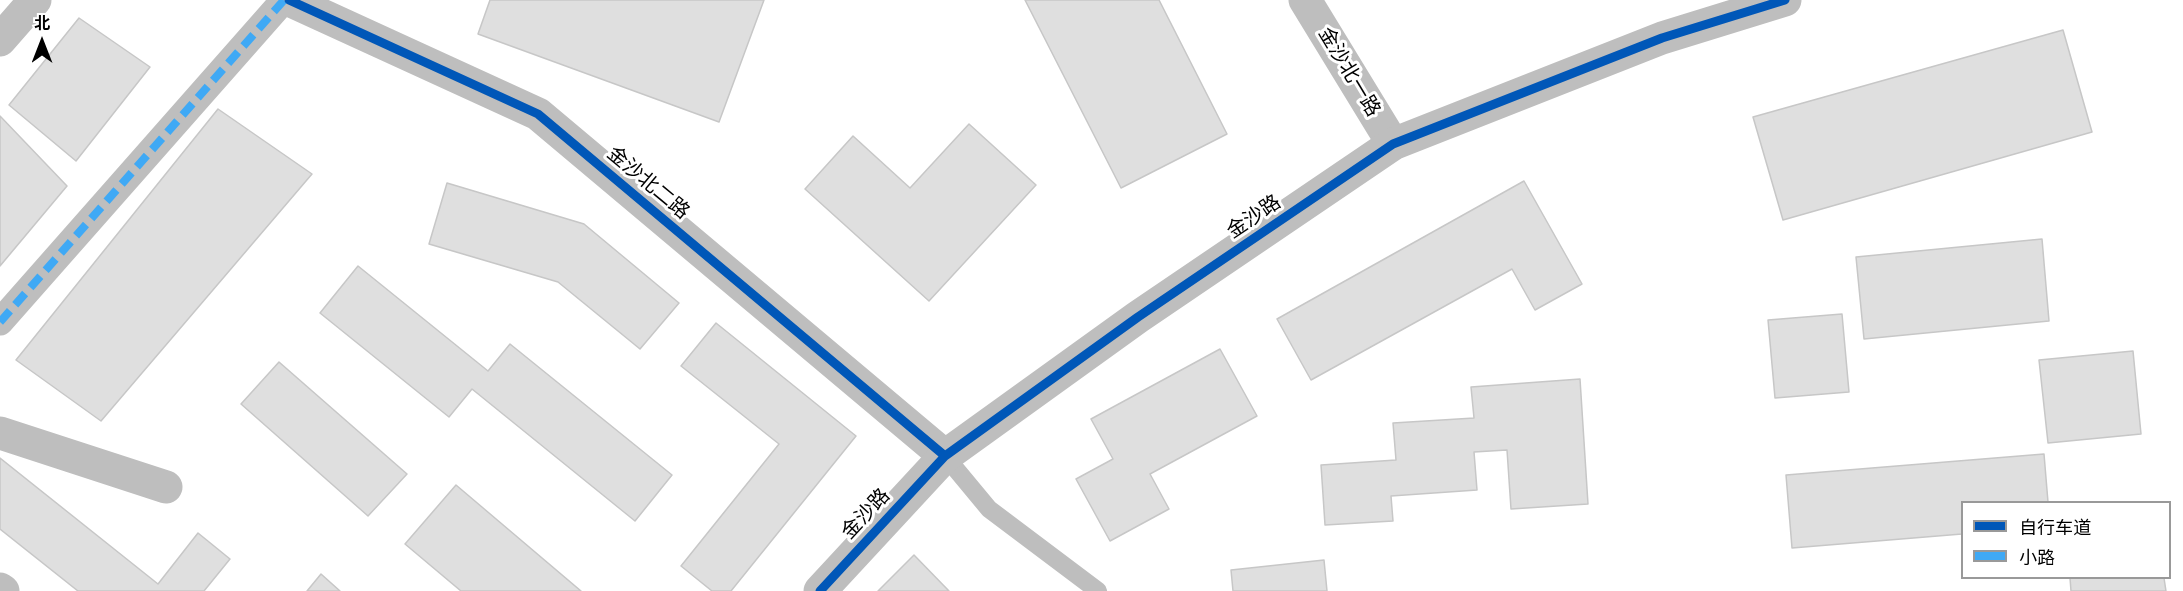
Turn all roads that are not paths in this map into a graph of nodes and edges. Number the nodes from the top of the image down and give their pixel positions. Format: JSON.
{"nodes":[{"id":1,"x":35,"y":0,"type":"edge"},
{"id":2,"x":284,"y":0,"type":"edge"},
{"id":3,"x":289,"y":0,"type":"edge"},
{"id":4,"x":1305,"y":0,"type":"edge"},
{"id":5,"x":1785,"y":0,"type":"edge"},
{"id":6,"x":0,"y":40,"type":"edge"},
{"id":7,"x":1393,"y":144,"type":"junction"},
{"id":8,"x":0,"y":322,"type":"edge"},
{"id":9,"x":0,"y":433,"type":"edge"},
{"id":10,"x":945,"y":456,"type":"junction"},
{"id":11,"x":166,"y":487,"type":"dead end"},
{"id":12,"x":820,"y":591,"type":"edge"},
{"id":13,"x":1098,"y":591,"type":"edge"}],
"edges":[{"from":1,"to":6,"type":"street"},
{"from":2,"to":8,"type":"street"},
{"from":3,"to":10,"type":"street","name":"金沙北二路"},
{"from":4,"to":7,"type":"street","name":"金沙北一路"},
{"from":5,"to":7,"type":"street","name":"金沙路"},
{"from":7,"to":10,"type":"street","name":"金沙路"},
{"from":9,"to":11,"type":"street"},
{"from":10,"to":12,"type":"street","name":"金沙路"},
{"from":10,"to":13,"type":"lane"}]}
